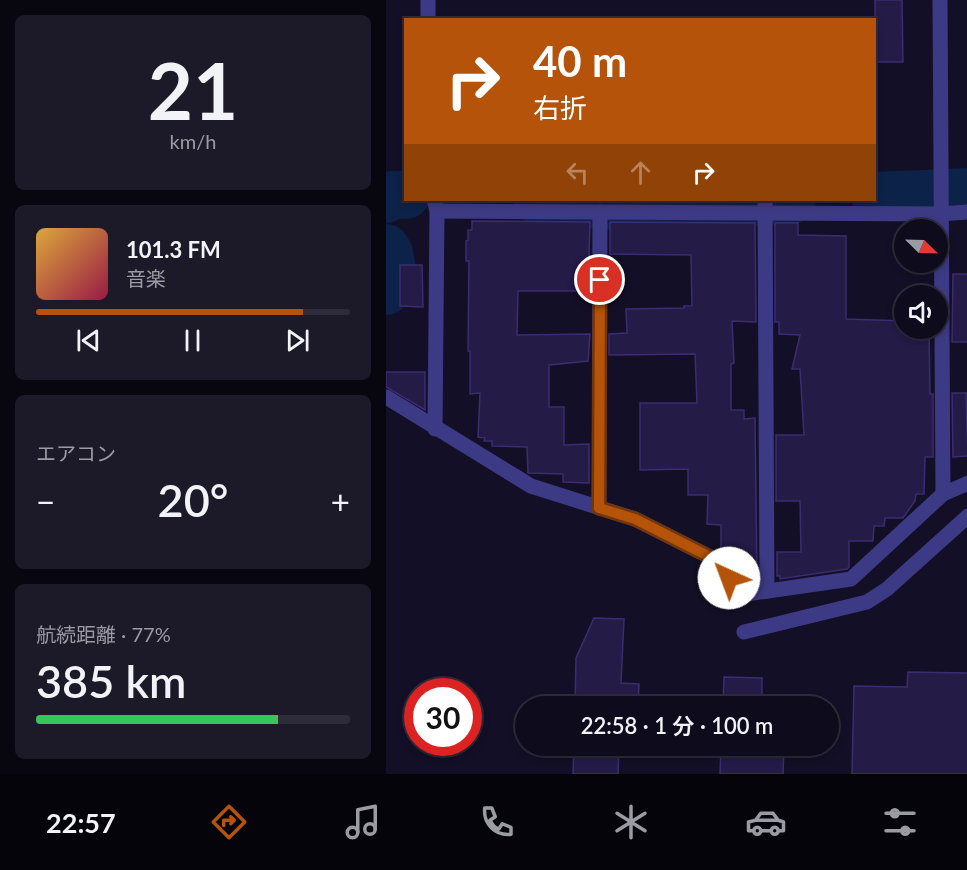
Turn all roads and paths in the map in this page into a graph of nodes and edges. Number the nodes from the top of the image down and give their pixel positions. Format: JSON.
{"nodes":[{"id":1,"x":428,"y":0,"type":"edge"},
{"id":2,"x":940,"y":0,"type":"edge"},
{"id":3,"x":428,"y":18,"type":"edge"},
{"id":4,"x":435,"y":205,"type":"edge"},
{"id":5,"x":765,"y":206,"type":"edge"},
{"id":6,"x":600,"y":212,"type":"junction"},
{"id":7,"x":968,"y":212,"type":"edge"},
{"id":8,"x":941,"y":214,"type":"junction"},
{"id":9,"x":386,"y":397,"type":"edge"},
{"id":10,"x":435,"y":429,"type":"junction"},
{"id":11,"x":968,"y":483,"type":"edge"},
{"id":12,"x":943,"y":494,"type":"junction"},
{"id":13,"x":599,"y":508,"type":"junction"},
{"id":14,"x":968,"y":516,"type":"edge"},
{"id":15,"x":767,"y":591,"type":"junction"},
{"id":16,"x":744,"y":632,"type":"dead end"}],
"edges":[{"from":1,"to":3,"type":"street"},
{"from":2,"to":8,"type":"street"},
{"from":4,"to":6,"type":"street"},
{"from":4,"to":10,"type":"street"},
{"from":5,"to":6,"type":"street"},
{"from":5,"to":8,"type":"street"},
{"from":5,"to":15,"type":"street"},
{"from":6,"to":13,"type":"street"},
{"from":7,"to":8,"type":"street"},
{"from":8,"to":12,"type":"street"},
{"from":9,"to":10,"type":"street"},
{"from":10,"to":13,"type":"street"},
{"from":11,"to":12,"type":"street"},
{"from":12,"to":15,"type":"street"},
{"from":13,"to":15,"type":"street"},
{"from":14,"to":16,"type":"street"}]}
